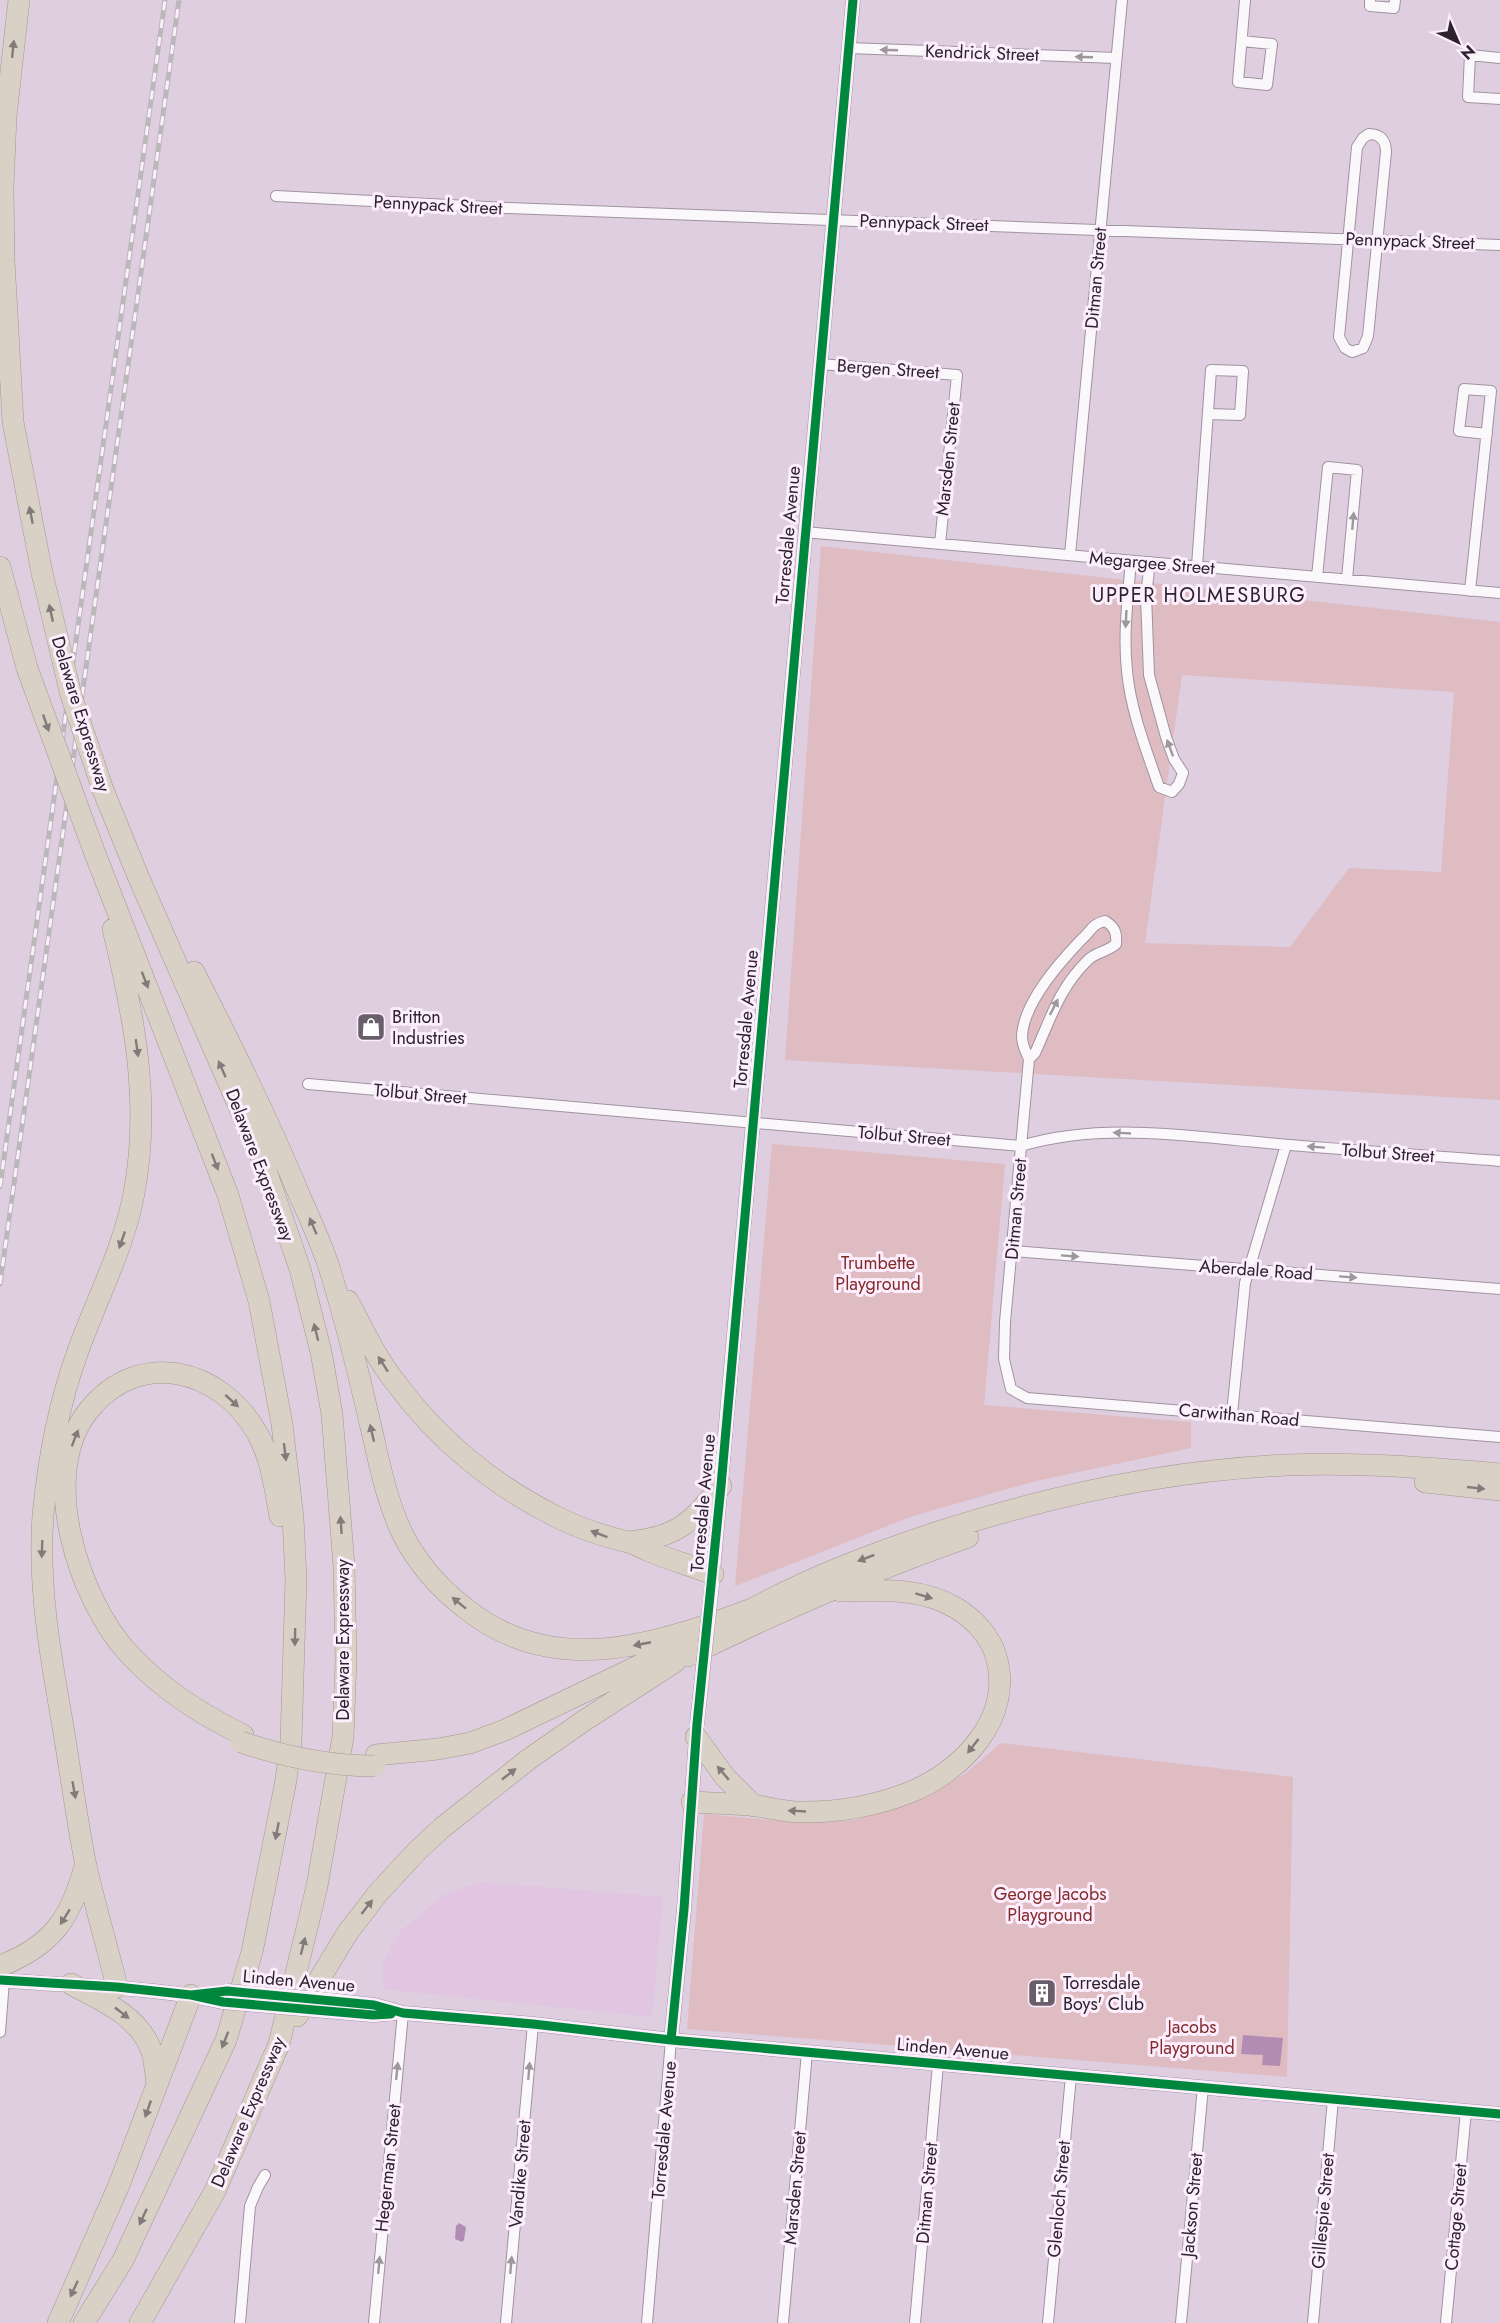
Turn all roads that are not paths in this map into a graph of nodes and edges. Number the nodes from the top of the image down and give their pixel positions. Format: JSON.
{"nodes":[{"id":1,"x":19,"y":0,"type":"edge"},
{"id":2,"x":853,"y":0,"type":"edge"},
{"id":3,"x":1122,"y":0,"type":"edge"},
{"id":4,"x":1245,"y":0,"type":"edge"},
{"id":5,"x":1370,"y":0,"type":"edge"},
{"id":6,"x":1395,"y":0,"type":"edge"},
{"id":7,"x":1242,"y":40,"type":"junction"},
{"id":8,"x":848,"y":48,"type":"junction"},
{"id":9,"x":1116,"y":58,"type":"junction"},
{"id":10,"x":1500,"y":58,"type":"edge"},
{"id":11,"x":1500,"y":99,"type":"edge"},
{"id":12,"x":276,"y":196,"type":"dead end"},
{"id":13,"x":832,"y":219,"type":"junction"},
{"id":14,"x":1101,"y":230,"type":"junction"},
{"id":15,"x":1348,"y":239,"type":"junction"},
{"id":16,"x":1378,"y":240,"type":"junction"},
{"id":17,"x":1500,"y":245,"type":"edge"},
{"id":18,"x":820,"y":364,"type":"junction"},
{"id":19,"x":957,"y":375,"type":"joint"},
{"id":20,"x":1208,"y":414,"type":"junction"},
{"id":21,"x":1486,"y":434,"type":"junction"},
{"id":22,"x":804,"y":532,"type":"junction"},
{"id":23,"x":939,"y":544,"type":"junction"},
{"id":24,"x":1070,"y":555,"type":"junction"},
{"id":25,"x":1131,"y":561,"type":"junction"},
{"id":26,"x":1149,"y":562,"type":"junction"},
{"id":27,"x":1197,"y":566,"type":"junction"},
{"id":28,"x":0,"y":567,"type":"edge"},
{"id":29,"x":1317,"y":577,"type":"junction"},
{"id":30,"x":1347,"y":579,"type":"junction"},
{"id":31,"x":1470,"y":591,"type":"junction"},
{"id":32,"x":1500,"y":593,"type":"edge"},
{"id":33,"x":107,"y":798,"type":"junction"},
{"id":34,"x":96,"y":859,"type":"junction"},
{"id":35,"x":1029,"y":1059,"type":"junction"},
{"id":36,"x":308,"y":1084,"type":"dead end"},
{"id":37,"x":754,"y":1124,"type":"junction"},
{"id":38,"x":1286,"y":1145,"type":"junction"},
{"id":39,"x":1022,"y":1146,"type":"junction"},
{"id":40,"x":1500,"y":1161,"type":"edge"},
{"id":41,"x":1012,"y":1251,"type":"junction"},
{"id":42,"x":328,"y":1264,"type":"junction"},
{"id":43,"x":1248,"y":1269,"type":"junction"},
{"id":44,"x":1500,"y":1289,"type":"edge"},
{"id":45,"x":1004,"y":1359,"type":"joint"},
{"id":46,"x":1232,"y":1414,"type":"junction"},
{"id":47,"x":1500,"y":1437,"type":"edge"},
{"id":48,"x":52,"y":1449,"type":"junction"},
{"id":49,"x":1500,"y":1474,"type":"edge"},
{"id":50,"x":722,"y":1486,"type":"junction"},
{"id":51,"x":1500,"y":1490,"type":"edge"},
{"id":52,"x":629,"y":1542,"type":"junction"},
{"id":53,"x":296,"y":1579,"type":"junction"},
{"id":54,"x":712,"y":1579,"type":"junction"},
{"id":55,"x":825,"y":1592,"type":"junction"},
{"id":56,"x":757,"y":1607,"type":"junction"},
{"id":57,"x":675,"y":1662,"type":"junction"},
{"id":58,"x":697,"y":1730,"type":"junction"},
{"id":59,"x":242,"y":1738,"type":"junction"},
{"id":60,"x":376,"y":1760,"type":"junction"},
{"id":61,"x":692,"y":1802,"type":"junction"},
{"id":62,"x":754,"y":1806,"type":"junction"},
{"id":63,"x":86,"y":1862,"type":"junction"},
{"id":64,"x":1,"y":1975,"type":"edge"},
{"id":65,"x":71,"y":1984,"type":"junction"},
{"id":66,"x":117,"y":1988,"type":"junction"},
{"id":67,"x":191,"y":1995,"type":"junction"},
{"id":68,"x":403,"y":2013,"type":"junction"},
{"id":69,"x":533,"y":2024,"type":"junction"},
{"id":70,"x":0,"y":2032,"type":"edge"},
{"id":71,"x":671,"y":2040,"type":"junction"},
{"id":72,"x":279,"y":2044,"type":"junction"},
{"id":73,"x":807,"y":2052,"type":"junction"},
{"id":74,"x":938,"y":2064,"type":"junction"},
{"id":75,"x":1071,"y":2076,"type":"junction"},
{"id":76,"x":157,"y":2085,"type":"junction"},
{"id":77,"x":1203,"y":2087,"type":"junction"},
{"id":78,"x":1333,"y":2099,"type":"junction"},
{"id":79,"x":1466,"y":2111,"type":"junction"},
{"id":80,"x":1500,"y":2114,"type":"edge"},
{"id":81,"x":265,"y":2175,"type":"dead end"},
{"id":82,"x":58,"y":2323,"type":"edge"},
{"id":83,"x":84,"y":2323,"type":"edge"},
{"id":84,"x":140,"y":2323,"type":"edge"},
{"id":85,"x":240,"y":2323,"type":"edge"},
{"id":86,"x":374,"y":2323,"type":"edge"},
{"id":87,"x":506,"y":2323,"type":"edge"},
{"id":88,"x":647,"y":2323,"type":"edge"},
{"id":89,"x":783,"y":2323,"type":"edge"},
{"id":90,"x":915,"y":2323,"type":"edge"},
{"id":91,"x":1048,"y":2323,"type":"edge"},
{"id":92,"x":1181,"y":2323,"type":"edge"},
{"id":93,"x":1313,"y":2323,"type":"edge"},
{"id":94,"x":1446,"y":2323,"type":"edge"}],
"edges":[{"from":33,"to":1,"type":"highway","name":"Delaware Expressway","one_way":true,"bridge":true},
{"from":2,"to":8,"type":"street","name":"Torresdale Avenue"},
{"from":3,"to":9,"type":"street","name":"Ditman Street"},
{"from":4,"to":7,"type":"street"},
{"from":5,"to":6,"type":"street"},
{"from":7,"to":7,"type":"street"},
{"from":9,"to":8,"type":"street","name":"Kendrick Street","one_way":true},
{"from":8,"to":13,"type":"street","name":"Torresdale Avenue"},
{"from":9,"to":14,"type":"street","name":"Ditman Street"},
{"from":10,"to":11,"type":"street"},
{"from":12,"to":13,"type":"street","name":"Pennypack Street"},
{"from":13,"to":14,"type":"street","name":"Pennypack Street"},
{"from":13,"to":18,"type":"street","name":"Torresdale Avenue"},
{"from":14,"to":15,"type":"street","name":"Pennypack Street"},
{"from":14,"to":24,"type":"street","name":"Ditman Street"},
{"from":15,"to":16,"type":"street","name":"Pennypack Street"},
{"from":15,"to":16,"type":"street"},
{"from":15,"to":16,"type":"street"},
{"from":16,"to":17,"type":"street","name":"Pennypack Street"},
{"from":18,"to":19,"type":"street","name":"Bergen Street"},
{"from":18,"to":22,"type":"street","name":"Torresdale Avenue"},
{"from":19,"to":23,"type":"street","name":"Marsden Street"},
{"from":20,"to":20,"type":"street"},
{"from":20,"to":27,"type":"street"},
{"from":21,"to":21,"type":"street"},
{"from":21,"to":31,"type":"street"},
{"from":22,"to":23,"type":"street","name":"Megargee Street"},
{"from":22,"to":37,"type":"street","name":"Torresdale Avenue"},
{"from":23,"to":24,"type":"street","name":"Megargee Street"},
{"from":24,"to":25,"type":"street","name":"Megargee Street"},
{"from":25,"to":26,"type":"street","name":"Megargee Street"},
{"from":25,"to":26,"type":"street","one_way":true},
{"from":26,"to":27,"type":"street","name":"Megargee Street"},
{"from":27,"to":29,"type":"street","name":"Megargee Street"},
{"from":28,"to":34,"type":"highway","name":"Delaware Expressway","one_way":true,"bridge":true},
{"from":29,"to":30,"type":"street","name":"Megargee Street"},
{"from":30,"to":29,"type":"street","one_way":true},
{"from":30,"to":31,"type":"street","name":"Megargee Street"},
{"from":31,"to":32,"type":"street","name":"Megargee Street"},
{"from":42,"to":33,"type":"highway","one_way":true},
{"from":72,"to":33,"type":"highway","name":"Delaware Expressway","one_way":true},
{"from":34,"to":48,"type":"highway","one_way":true},
{"from":34,"to":53,"type":"highway","name":"Delaware Expressway","one_way":true},
{"from":35,"to":35,"type":"street","name":"Ditman Street","one_way":true},
{"from":35,"to":39,"type":"street","name":"Ditman Street"},
{"from":36,"to":37,"type":"street","name":"Tolbut Street"},
{"from":37,"to":39,"type":"street","name":"Tolbut Street"},
{"from":37,"to":50,"type":"street","name":"Torresdale Avenue"},
{"from":38,"to":39,"type":"street","name":"Tolbut Street","one_way":true},
{"from":40,"to":38,"type":"street","name":"Tolbut Street","one_way":true},
{"from":38,"to":43,"type":"street"},
{"from":39,"to":41,"type":"street","name":"Ditman Street"},
{"from":41,"to":43,"type":"street","name":"Aberdale Road","one_way":true},
{"from":41,"to":45,"type":"street","name":"Ditman Street"},
{"from":52,"to":42,"type":"highway","one_way":true},
{"from":56,"to":42,"type":"highway","one_way":true},
{"from":43,"to":44,"type":"street","name":"Aberdale Road","one_way":true},
{"from":43,"to":46,"type":"street"},
{"from":45,"to":46,"type":"street","name":"Carwithan Road"},
{"from":46,"to":47,"type":"street","name":"Carwithan Road"},
{"from":48,"to":59,"type":"highway"},
{"from":48,"to":63,"type":"highway","one_way":true},
{"from":49,"to":56,"type":"highway","one_way":true},
{"from":50,"to":52,"type":"highway"},
{"from":50,"to":54,"type":"street","name":"Torresdale Avenue"},
{"from":55,"to":51,"type":"highway","one_way":true},
{"from":52,"to":54,"type":"highway"},
{"from":59,"to":53,"type":"highway","one_way":true},
{"from":53,"to":83,"type":"highway","name":"Delaware Expressway","one_way":true},
{"from":54,"to":58,"type":"street","name":"Torresdale Avenue","bridge":true},
{"from":55,"to":57,"type":"highway"},
{"from":55,"to":62,"type":"highway","one_way":true},
{"from":56,"to":60,"type":"highway"},
{"from":57,"to":60,"type":"highway"},
{"from":72,"to":57,"type":"highway","one_way":true},
{"from":58,"to":61,"type":"street","name":"Torresdale Avenue"},
{"from":62,"to":58,"type":"highway","one_way":true},
{"from":59,"to":60,"type":"highway","bridge":true},
{"from":61,"to":62,"type":"highway"},
{"from":61,"to":71,"type":"street","name":"Torresdale Avenue"},
{"from":63,"to":64,"type":"highway","one_way":true},
{"from":63,"to":66,"type":"highway"},
{"from":64,"to":65,"type":"street","name":"Linden Avenue"},
{"from":64,"to":70,"type":"street"},
{"from":65,"to":66,"type":"street","name":"Linden Avenue"},
{"from":65,"to":76,"type":"highway","one_way":true},
{"from":66,"to":67,"type":"street","name":"Linden Avenue"},
{"from":67,"to":68,"type":"street","name":"Linden Avenue","bridge":true},
{"from":67,"to":76,"type":"highway"},
{"from":68,"to":69,"type":"street","name":"Linden Avenue"},
{"from":86,"to":68,"type":"street","name":"Hegerman Street","one_way":true},
{"from":69,"to":71,"type":"street","name":"Linden Avenue"},
{"from":87,"to":69,"type":"street","name":"Vandike Street","one_way":true},
{"from":71,"to":73,"type":"street","name":"Linden Avenue"},
{"from":71,"to":88,"type":"street","name":"Torresdale Avenue"},
{"from":72,"to":84,"type":"highway","name":"Delaware Expressway"},
{"from":73,"to":74,"type":"street","name":"Linden Avenue"},
{"from":73,"to":89,"type":"street","name":"Marsden Street"},
{"from":74,"to":75,"type":"street","name":"Linden Avenue"},
{"from":74,"to":90,"type":"street","name":"Ditman Street"},
{"from":75,"to":77,"type":"street","name":"Linden Avenue"},
{"from":75,"to":91,"type":"street","name":"Glenloch Street"},
{"from":76,"to":82,"type":"highway","one_way":true},
{"from":77,"to":78,"type":"street","name":"Linden Avenue"},
{"from":77,"to":92,"type":"street","name":"Jackson Street"},
{"from":78,"to":79,"type":"street","name":"Linden Avenue"},
{"from":78,"to":93,"type":"street","name":"Gillespie Street"},
{"from":79,"to":80,"type":"street","name":"Linden Avenue"},
{"from":79,"to":94,"type":"street","name":"Cottage Street"},
{"from":81,"to":85,"type":"street"}]}
